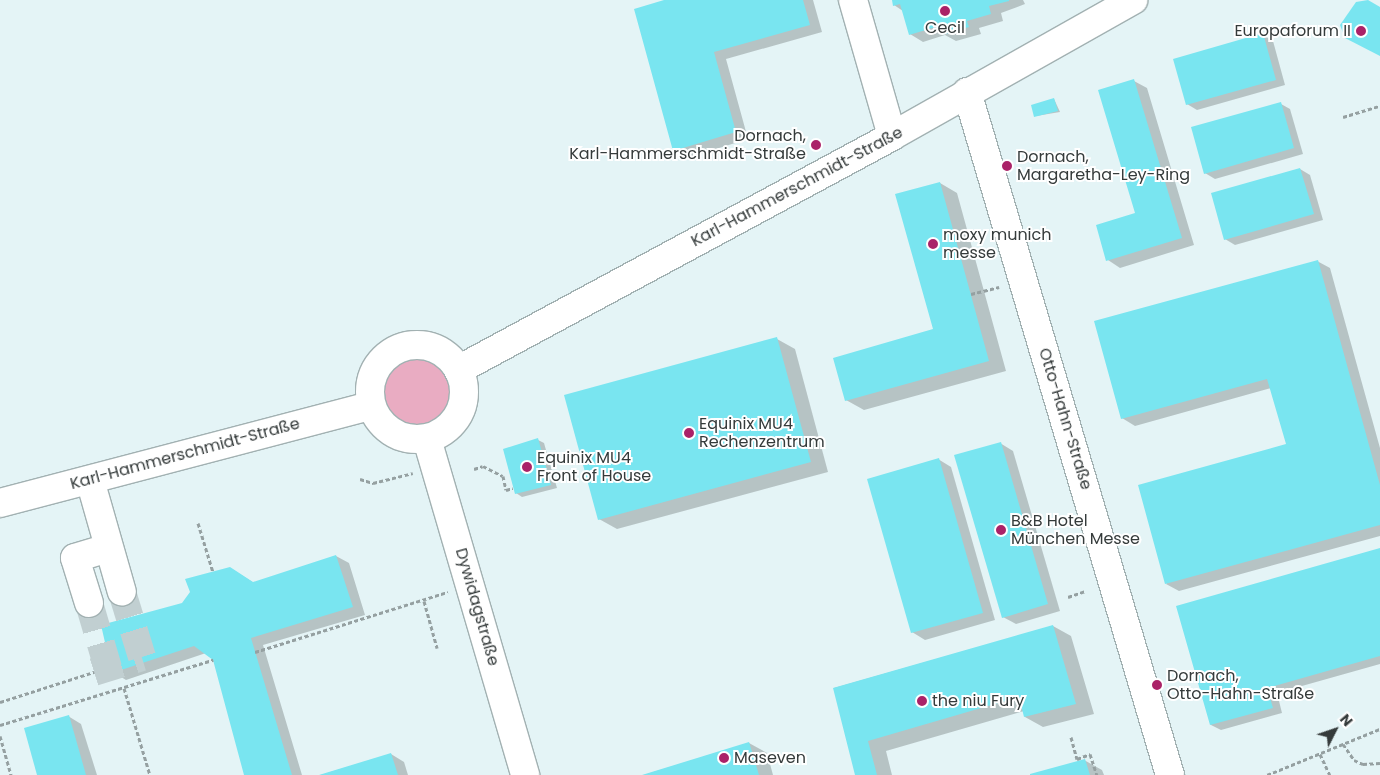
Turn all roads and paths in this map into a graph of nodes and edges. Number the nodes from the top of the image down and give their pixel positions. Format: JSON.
{"nodes":[{"id":1,"x":853,"y":0,"type":"edge"},
{"id":2,"x":1133,"y":0,"type":"edge"},
{"id":3,"x":967,"y":92,"type":"junction"},
{"id":4,"x":1380,"y":106,"type":"edge"},
{"id":5,"x":1343,"y":117,"type":"dead end"},
{"id":6,"x":892,"y":136,"type":"junction"},
{"id":7,"x":999,"y":287,"type":"dead end"},
{"id":8,"x":971,"y":294,"type":"dead end"},
{"id":9,"x":458,"y":370,"type":"junction"},
{"id":10,"x":371,"y":406,"type":"junction"},
{"id":11,"x":427,"y":439,"type":"junction"},
{"id":12,"x":437,"y":467,"type":"junction"},
{"id":13,"x":474,"y":468,"type":"dead end"},
{"id":14,"x":360,"y":479,"type":"dead end"},
{"id":15,"x":90,"y":480,"type":"junction"},
{"id":16,"x":513,"y":488,"type":"dead end"},
{"id":17,"x":0,"y":503,"type":"edge"},
{"id":18,"x":198,"y":523,"type":"dead end"},
{"id":19,"x":108,"y":548,"type":"junction"},
{"id":20,"x":213,"y":572,"type":"dead end"},
{"id":21,"x":470,"y":585,"type":"junction"},
{"id":22,"x":1085,"y":591,"type":"dead end"},
{"id":23,"x":122,"y":592,"type":"tunnel mouth"},
{"id":24,"x":1068,"y":597,"type":"dead end"},
{"id":25,"x":424,"y":600,"type":"junction"},
{"id":26,"x":89,"y":603,"type":"tunnel mouth"},
{"id":27,"x":437,"y":648,"type":"dead end"},
{"id":28,"x":255,"y":652,"type":"dead end"},
{"id":29,"x":213,"y":660,"type":"dead end"},
{"id":30,"x":94,"y":672,"type":"tunnel mouth"},
{"id":31,"x":124,"y":688,"type":"junction"},
{"id":32,"x":0,"y":702,"type":"edge"},
{"id":33,"x":0,"y":725,"type":"edge"},
{"id":34,"x":1380,"y":730,"type":"edge"},
{"id":35,"x":0,"y":736,"type":"edge"},
{"id":36,"x":1071,"y":737,"type":"dead end"},
{"id":37,"x":1343,"y":744,"type":"junction"},
{"id":38,"x":1320,"y":754,"type":"junction"},
{"id":39,"x":1380,"y":763,"type":"edge"},
{"id":40,"x":11,"y":775,"type":"edge"},
{"id":41,"x":150,"y":775,"type":"edge"},
{"id":42,"x":526,"y":775,"type":"edge"},
{"id":43,"x":1097,"y":775,"type":"edge"},
{"id":44,"x":1170,"y":775,"type":"edge"},
{"id":45,"x":1268,"y":775,"type":"edge"},
{"id":46,"x":1330,"y":775,"type":"edge"}],
"edges":[{"from":1,"to":6,"type":"street"},
{"from":2,"to":3,"type":"street","name":"Karl-Hammerschmidt-Straße"},
{"from":3,"to":6,"type":"street","name":"Karl-Hammerschmidt-Straße"},
{"from":3,"to":44,"type":"street","name":"Otto-Hahn-Straße"},
{"from":4,"to":5,"type":"path"},
{"from":6,"to":9,"type":"street","name":"Karl-Hammerschmidt-Straße"},
{"from":7,"to":8,"type":"path"},
{"from":9,"to":10,"type":"street"},
{"from":9,"to":11,"type":"street"},
{"from":10,"to":11,"type":"street"},
{"from":10,"to":15,"type":"street","name":"Karl-Hammerschmidt-Straße"},
{"from":11,"to":12,"type":"street","name":"Dywidagstraße"},
{"from":12,"to":14,"type":"path"},
{"from":12,"to":21,"type":"street","name":"Dywidagstraße"},
{"from":13,"to":16,"type":"path"},
{"from":15,"to":17,"type":"street","name":"Karl-Hammerschmidt-Straße"},
{"from":15,"to":19,"type":"street"},
{"from":18,"to":20,"type":"path"},
{"from":19,"to":23,"type":"street"},
{"from":19,"to":26,"type":"street"},
{"from":21,"to":25,"type":"path"},
{"from":21,"to":42,"type":"street","name":"Dywidagstraße"},
{"from":22,"to":24,"type":"path"},
{"from":25,"to":27,"type":"path"},
{"from":25,"to":28,"type":"path"},
{"from":29,"to":31,"type":"path"},
{"from":30,"to":32,"type":"path"},
{"from":31,"to":33,"type":"path"},
{"from":31,"to":41,"type":"path"},
{"from":34,"to":37,"type":"path"},
{"from":35,"to":40,"type":"path"},
{"from":36,"to":43,"type":"path"},
{"from":37,"to":38,"type":"path"},
{"from":37,"to":39,"type":"path"},
{"from":38,"to":45,"type":"path"},
{"from":38,"to":46,"type":"path"}]}
